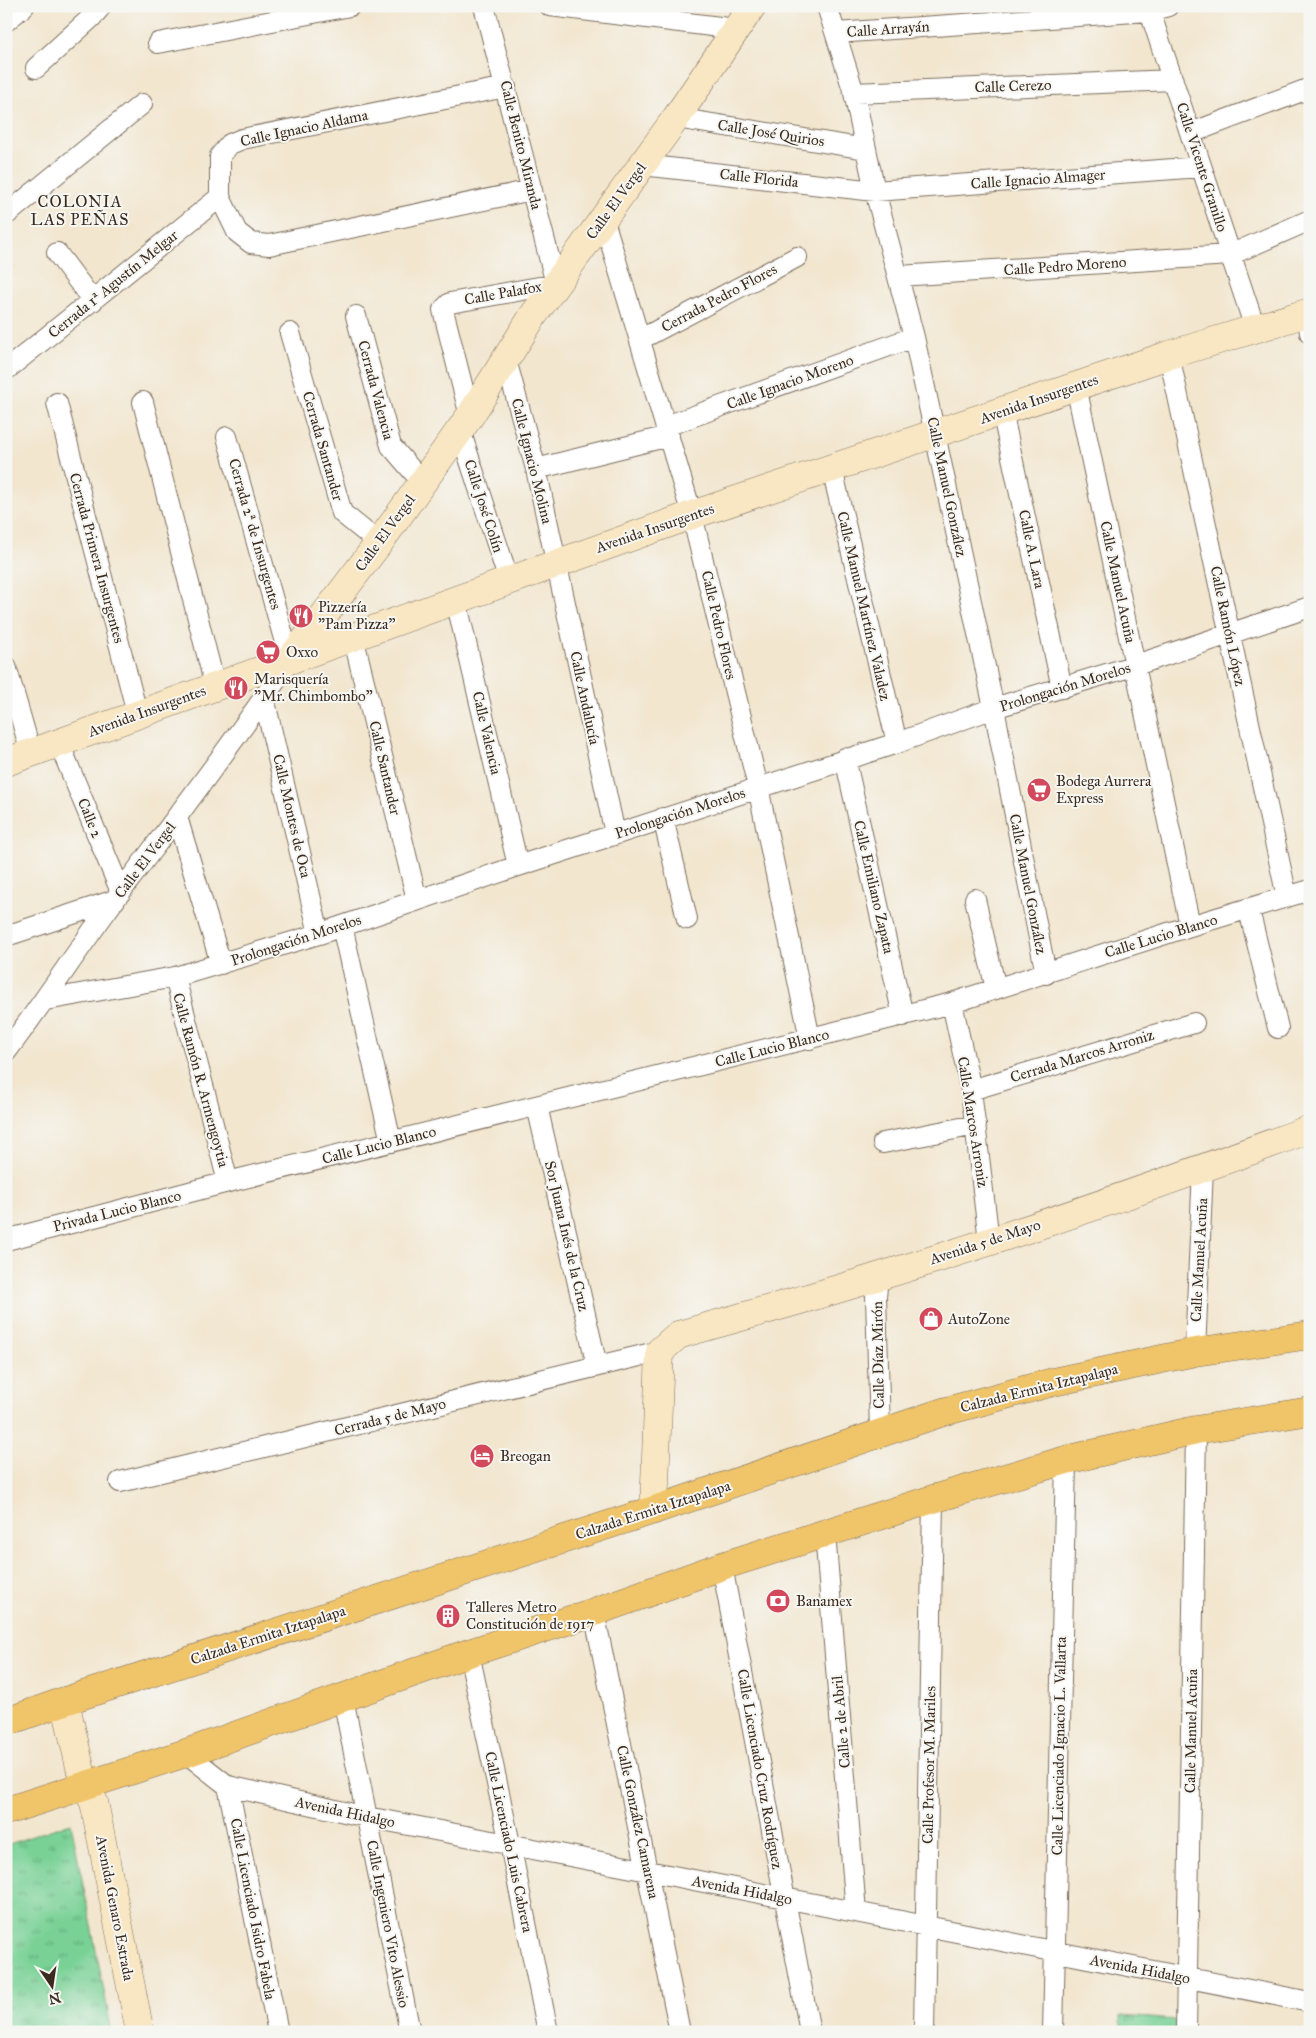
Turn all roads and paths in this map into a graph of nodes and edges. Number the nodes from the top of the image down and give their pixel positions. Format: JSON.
{"nodes":[{"id":1,"x":24,"y":6,"type":"edge"},
{"id":2,"x":98,"y":6,"type":"edge"},
{"id":3,"x":350,"y":6,"type":"edge"},
{"id":4,"x":484,"y":6,"type":"edge"},
{"id":5,"x":550,"y":6,"type":"edge"},
{"id":6,"x":752,"y":6,"type":"edge"},
{"id":7,"x":827,"y":6,"type":"edge"},
{"id":8,"x":1155,"y":8,"type":"edge"},
{"id":9,"x":6,"y":21,"type":"edge"},
{"id":10,"x":736,"y":29,"type":"junction"},
{"id":11,"x":836,"y":33,"type":"junction"},
{"id":12,"x":158,"y":43,"type":"dead end"},
{"id":13,"x":36,"y":68,"type":"dead end"},
{"id":14,"x":1173,"y":80,"type":"junction"},
{"id":15,"x":506,"y":87,"type":"junction"},
{"id":16,"x":1310,"y":88,"type":"edge"},
{"id":17,"x":854,"y":93,"type":"junction"},
{"id":18,"x":142,"y":104,"type":"dead end"},
{"id":19,"x":676,"y":118,"type":"junction"},
{"id":20,"x":1191,"y":133,"type":"junction"},
{"id":21,"x":866,"y":149,"type":"junction"},
{"id":22,"x":642,"y":165,"type":"junction"},
{"id":23,"x":1201,"y":167,"type":"junction"},
{"id":24,"x":532,"y":190,"type":"junction"},
{"id":25,"x":875,"y":191,"type":"junction"},
{"id":26,"x":220,"y":197,"type":"junction"},
{"id":27,"x":6,"y":216,"type":"edge"},
{"id":28,"x":603,"y":217,"type":"junction"},
{"id":29,"x":1310,"y":220,"type":"edge"},
{"id":30,"x":57,"y":253,"type":"dead end"},
{"id":31,"x":1230,"y":255,"type":"junction"},
{"id":32,"x":797,"y":257,"type":"dead end"},
{"id":33,"x":899,"y":276,"type":"junction"},
{"id":34,"x":556,"y":284,"type":"junction"},
{"id":35,"x":93,"y":301,"type":"junction"},
{"id":36,"x":356,"y":316,"type":"dead end"},
{"id":37,"x":1309,"y":320,"type":"edge"},
{"id":38,"x":1255,"y":328,"type":"junction"},
{"id":39,"x":290,"y":333,"type":"dead end"},
{"id":40,"x":914,"y":337,"type":"junction"},
{"id":41,"x":641,"y":338,"type":"junction"},
{"id":42,"x":1169,"y":355,"type":"junction"},
{"id":43,"x":506,"y":360,"type":"junction"},
{"id":44,"x":6,"y":370,"type":"edge"},
{"id":45,"x":1076,"y":386,"type":"junction"},
{"id":46,"x":143,"y":402,"type":"dead end"},
{"id":47,"x":56,"y":403,"type":"dead end"},
{"id":48,"x":1002,"y":411,"type":"junction"},
{"id":49,"x":465,"y":423,"type":"junction"},
{"id":50,"x":668,"y":431,"type":"junction"},
{"id":51,"x":936,"y":433,"type":"junction"},
{"id":52,"x":228,"y":437,"type":"dead end"},
{"id":53,"x":536,"y":469,"type":"junction"},
{"id":54,"x":832,"y":469,"type":"junction"},
{"id":55,"x":422,"y":482,"type":"junction"},
{"id":56,"x":692,"y":515,"type":"junction"},
{"id":57,"x":379,"y":542,"type":"junction"},
{"id":58,"x":556,"y":563,"type":"junction"},
{"id":59,"x":509,"y":581,"type":"junction"},
{"id":60,"x":456,"y":600,"type":"junction"},
{"id":61,"x":1310,"y":607,"type":"edge"},
{"id":62,"x":1230,"y":634,"type":"junction"},
{"id":63,"x":353,"y":636,"type":"junction"},
{"id":64,"x":290,"y":660,"type":"junction"},
{"id":65,"x":1136,"y":665,"type":"junction"},
{"id":66,"x":6,"y":666,"type":"edge"},
{"id":67,"x":216,"y":686,"type":"junction"},
{"id":68,"x":1062,"y":688,"type":"junction"},
{"id":69,"x":264,"y":698,"type":"junction"},
{"id":70,"x":994,"y":708,"type":"junction"},
{"id":71,"x":137,"y":713,"type":"junction"},
{"id":72,"x":897,"y":742,"type":"junction"},
{"id":73,"x":60,"y":743,"type":"junction"},
{"id":74,"x":18,"y":757,"type":"edge"},
{"id":75,"x":845,"y":758,"type":"junction"},
{"id":76,"x":758,"y":787,"type":"junction"},
{"id":77,"x":177,"y":817,"type":"junction"},
{"id":78,"x":663,"y":818,"type":"junction"},
{"id":79,"x":615,"y":834,"type":"junction"},
{"id":80,"x":518,"y":866,"type":"junction"},
{"id":81,"x":1310,"y":890,"type":"edge"},
{"id":82,"x":118,"y":896,"type":"junction"},
{"id":83,"x":1287,"y":897,"type":"junction"},
{"id":84,"x":975,"y":899,"type":"dead end"},
{"id":85,"x":417,"y":900,"type":"junction"},
{"id":86,"x":1249,"y":910,"type":"junction"},
{"id":87,"x":687,"y":919,"type":"dead end"},
{"id":88,"x":342,"y":926,"type":"junction"},
{"id":89,"x":1190,"y":926,"type":"junction"},
{"id":90,"x":319,"y":934,"type":"junction"},
{"id":91,"x":6,"y":936,"type":"edge"},
{"id":92,"x":221,"y":964,"type":"junction"},
{"id":93,"x":1046,"y":974,"type":"junction"},
{"id":94,"x":175,"y":977,"type":"junction"},
{"id":95,"x":996,"y":989,"type":"junction"},
{"id":96,"x":46,"y":1000,"type":"junction"},
{"id":97,"x":952,"y":1003,"type":"junction"},
{"id":98,"x":903,"y":1016,"type":"junction"},
{"id":99,"x":1194,"y":1023,"type":"dead end"},
{"id":100,"x":1278,"y":1028,"type":"dead end"},
{"id":101,"x":810,"y":1039,"type":"junction"},
{"id":102,"x":6,"y":1052,"type":"edge"},
{"id":103,"x":971,"y":1090,"type":"junction"},
{"id":104,"x":537,"y":1106,"type":"junction"},
{"id":105,"x":976,"y":1125,"type":"junction"},
{"id":106,"x":1310,"y":1129,"type":"edge"},
{"id":107,"x":390,"y":1142,"type":"junction"},
{"id":108,"x":883,"y":1143,"type":"dead end"},
{"id":109,"x":1203,"y":1168,"type":"junction"},
{"id":110,"x":228,"y":1182,"type":"junction"},
{"id":111,"x":6,"y":1240,"type":"edge"},
{"id":112,"x":989,"y":1241,"type":"junction"},
{"id":113,"x":878,"y":1277,"type":"junction"},
{"id":114,"x":1310,"y":1335,"type":"edge"},
{"id":115,"x":660,"y":1351,"type":"junction"},
{"id":116,"x":1195,"y":1352,"type":"junction"},
{"id":117,"x":597,"y":1366,"type":"junction"},
{"id":118,"x":1310,"y":1411,"type":"edge"},
{"id":119,"x":1196,"y":1430,"type":"junction"},
{"id":120,"x":880,"y":1432,"type":"junction"},
{"id":121,"x":1066,"y":1460,"type":"junction"},
{"id":122,"x":120,"y":1482,"type":"dead end"},
{"id":123,"x":933,"y":1499,"type":"junction"},
{"id":124,"x":654,"y":1510,"type":"junction"},
{"id":125,"x":825,"y":1533,"type":"junction"},
{"id":126,"x":722,"y":1566,"type":"junction"},
{"id":127,"x":594,"y":1612,"type":"junction"},
{"id":128,"x":469,"y":1653,"type":"junction"},
{"id":129,"x":343,"y":1698,"type":"junction"},
{"id":130,"x":65,"y":1701,"type":"junction"},
{"id":131,"x":6,"y":1722,"type":"edge"},
{"id":132,"x":186,"y":1753,"type":"junction"},
{"id":133,"x":84,"y":1786,"type":"junction"},
{"id":134,"x":228,"y":1786,"type":"junction"},
{"id":135,"x":6,"y":1811,"type":"edge"},
{"id":136,"x":367,"y":1817,"type":"junction"},
{"id":137,"x":6,"y":1827,"type":"edge"},
{"id":138,"x":510,"y":1844,"type":"junction"},
{"id":139,"x":648,"y":1870,"type":"junction"},
{"id":140,"x":784,"y":1898,"type":"junction"},
{"id":141,"x":856,"y":1912,"type":"junction"},
{"id":142,"x":926,"y":1927,"type":"junction"},
{"id":143,"x":1054,"y":1952,"type":"junction"},
{"id":144,"x":1187,"y":1978,"type":"junction"},
{"id":145,"x":1310,"y":2002,"type":"edge"},
{"id":146,"x":124,"y":2032,"type":"edge"},
{"id":147,"x":140,"y":2032,"type":"edge"},
{"id":148,"x":278,"y":2032,"type":"edge"},
{"id":149,"x":410,"y":2032,"type":"edge"},
{"id":150,"x":548,"y":2032,"type":"edge"},
{"id":151,"x":680,"y":2032,"type":"edge"},
{"id":152,"x":810,"y":2032,"type":"edge"},
{"id":153,"x":924,"y":2032,"type":"edge"},
{"id":154,"x":1053,"y":2032,"type":"edge"},
{"id":155,"x":1186,"y":2032,"type":"edge"}],
"edges":[{"from":1,"to":9,"type":"street"},
{"from":2,"to":13,"type":"street"},
{"from":3,"to":12,"type":"street"},
{"from":4,"to":15,"type":"street","name":"Calle Benito Miranda"},
{"from":5,"to":10,"type":"street"},
{"from":6,"to":10,"type":"street","name":"Calle El Vergel"},
{"from":7,"to":11,"type":"street","name":"Calle Manuel González"},
{"from":8,"to":11,"type":"street","name":"Calle Arrayán"},
{"from":8,"to":14,"type":"street","name":"Calle Vicente Granillo"},
{"from":10,"to":19,"type":"street","name":"Calle El Vergel"},
{"from":11,"to":17,"type":"street","name":"Calle Manuel González"},
{"from":14,"to":17,"type":"street","name":"Calle Cerezo"},
{"from":14,"to":20,"type":"street","name":"Calle Vicente Granillo"},
{"from":15,"to":24,"type":"street","name":"Calle Benito Miranda"},
{"from":15,"to":26,"type":"street","name":"Calle Ignacio Aldama"},
{"from":16,"to":20,"type":"street"},
{"from":17,"to":21,"type":"street","name":"Calle Manuel González"},
{"from":18,"to":27,"type":"street"},
{"from":19,"to":21,"type":"street","name":"Calle José Quirios"},
{"from":19,"to":22,"type":"street","name":"Calle El Vergel"},
{"from":20,"to":23,"type":"street","name":"Calle Vicente Granillo"},
{"from":21,"to":25,"type":"street","name":"Calle Manuel González"},
{"from":22,"to":25,"type":"street","name":"Calle Florida"},
{"from":22,"to":28,"type":"street","name":"Calle El Vergel"},
{"from":23,"to":25,"type":"street","name":"Calle Ignacio Almager"},
{"from":23,"to":31,"type":"street","name":"Calle Vicente Granillo"},
{"from":24,"to":26,"type":"street","name":"Calle Ignacio Aldama"},
{"from":24,"to":34,"type":"street","name":"Calle Benito Miranda"},
{"from":25,"to":33,"type":"street","name":"Calle Manuel González"},
{"from":26,"to":35,"type":"street","name":"Cerrada 1ª Agustín Melgar"},
{"from":28,"to":34,"type":"street","name":"Calle El Vergel"},
{"from":28,"to":41,"type":"street","name":"Calle Pedro Flores"},
{"from":29,"to":31,"type":"street","name":"Calle Pedro Moreno"},
{"from":30,"to":35,"type":"street"},
{"from":31,"to":33,"type":"street","name":"Calle Pedro Moreno"},
{"from":31,"to":38,"type":"street","name":"Calle Vicente Granillo"},
{"from":32,"to":41,"type":"street","name":"Cerrada Pedro Flores"},
{"from":33,"to":40,"type":"street","name":"Calle Manuel González"},
{"from":34,"to":43,"type":"street","name":"Calle El Vergel"},
{"from":34,"to":49,"type":"street","name":"Calle Palafox"},
{"from":35,"to":44,"type":"street","name":"Cerrada 1ª Agustín Melgar"},
{"from":36,"to":55,"type":"street","name":"Cerrada Valencia"},
{"from":37,"to":38,"type":"street","name":"Avenida Insurgentes"},
{"from":38,"to":42,"type":"street","name":"Avenida Insurgentes"},
{"from":39,"to":57,"type":"street","name":"Cerrada Santander"},
{"from":40,"to":50,"type":"street","name":"Calle Ignacio Moreno"},
{"from":40,"to":51,"type":"street","name":"Calle Manuel González"},
{"from":41,"to":50,"type":"street","name":"Calle Pedro Flores"},
{"from":42,"to":45,"type":"street","name":"Avenida Insurgentes"},
{"from":42,"to":62,"type":"street","name":"Calle Ramón López"},
{"from":43,"to":49,"type":"street","name":"Calle El Vergel"},
{"from":43,"to":53,"type":"street","name":"Calle Ignacio Molina"},
{"from":45,"to":48,"type":"street","name":"Avenida Insurgentes"},
{"from":45,"to":65,"type":"street","name":"Calle Manuel Acuña"},
{"from":46,"to":67,"type":"street"},
{"from":47,"to":71,"type":"street","name":"Cerrada Primera Insurgentes"},
{"from":48,"to":51,"type":"street","name":"Avenida Insurgentes"},
{"from":48,"to":68,"type":"street","name":"Calle A. Lara"},
{"from":49,"to":55,"type":"street","name":"Calle El Vergel"},
{"from":49,"to":59,"type":"street","name":"Calle José Colín"},
{"from":50,"to":53,"type":"street"},
{"from":50,"to":56,"type":"street","name":"Calle Pedro Flores"},
{"from":51,"to":54,"type":"street","name":"Avenida Insurgentes"},
{"from":51,"to":70,"type":"street","name":"Calle Manuel González"},
{"from":52,"to":64,"type":"street","name":"Cerrada 2ª de Insurgentes"},
{"from":53,"to":58,"type":"street","name":"Calle Ignacio Molina"},
{"from":54,"to":56,"type":"street","name":"Avenida Insurgentes"},
{"from":54,"to":72,"type":"street","name":"Calle Manuel Martínez Valadez"},
{"from":55,"to":57,"type":"street","name":"Calle El Vergel"},
{"from":56,"to":58,"type":"street","name":"Avenida Insurgentes"},
{"from":56,"to":76,"type":"street","name":"Calle Pedro Flores"},
{"from":57,"to":64,"type":"street","name":"Calle El Vergel"},
{"from":58,"to":59,"type":"street","name":"Avenida Insurgentes"},
{"from":58,"to":79,"type":"street","name":"Calle Andalucía"},
{"from":59,"to":60,"type":"street","name":"Avenida Insurgentes"},
{"from":60,"to":63,"type":"street","name":"Avenida Insurgentes"},
{"from":60,"to":80,"type":"street","name":"Calle Valencia"},
{"from":61,"to":62,"type":"street","name":"Prolongación Morelos"},
{"from":62,"to":65,"type":"street","name":"Prolongación Morelos"},
{"from":62,"to":83,"type":"street","name":"Calle Ramón López"},
{"from":63,"to":64,"type":"street","name":"Avenida Insurgentes"},
{"from":63,"to":85,"type":"street","name":"Calle Santander"},
{"from":64,"to":67,"type":"street","name":"Avenida Insurgentes"},
{"from":64,"to":69,"type":"street","name":"Calle El Vergel"},
{"from":65,"to":68,"type":"street","name":"Prolongación Morelos"},
{"from":65,"to":89,"type":"street","name":"Calle Manuel Acuña"},
{"from":66,"to":74,"type":"street"},
{"from":67,"to":71,"type":"street","name":"Avenida Insurgentes"},
{"from":68,"to":70,"type":"street","name":"Prolongación Morelos"},
{"from":69,"to":77,"type":"street","name":"Calle El Vergel"},
{"from":69,"to":90,"type":"street","name":"Calle Montes de Oca"},
{"from":70,"to":72,"type":"street","name":"Prolongación Morelos"},
{"from":70,"to":93,"type":"street","name":"Calle Manuel González"},
{"from":71,"to":73,"type":"street","name":"Avenida Insurgentes"},
{"from":72,"to":75,"type":"street","name":"Prolongación Morelos"},
{"from":73,"to":74,"type":"street","name":"Avenida Insurgentes"},
{"from":73,"to":82,"type":"street","name":"Calle 2"},
{"from":75,"to":76,"type":"street","name":"Prolongación Morelos"},
{"from":75,"to":98,"type":"street","name":"Calle Emiliano Zapata"},
{"from":76,"to":78,"type":"street","name":"Prolongación Morelos"},
{"from":76,"to":101,"type":"street","name":"Calle Pedro Flores"},
{"from":77,"to":82,"type":"street","name":"Calle El Vergel"},
{"from":77,"to":92,"type":"street"},
{"from":78,"to":79,"type":"street","name":"Prolongación Morelos"},
{"from":78,"to":87,"type":"street"},
{"from":79,"to":80,"type":"street","name":"Prolongación Morelos"},
{"from":80,"to":85,"type":"street","name":"Prolongación Morelos"},
{"from":81,"to":83,"type":"street","name":"Calle Lucio Blanco"},
{"from":82,"to":91,"type":"street"},
{"from":82,"to":96,"type":"street","name":"Calle El Vergel"},
{"from":83,"to":86,"type":"street","name":"Calle Lucio Blanco"},
{"from":84,"to":95,"type":"street"},
{"from":85,"to":88,"type":"street","name":"Prolongación Morelos"},
{"from":86,"to":89,"type":"street","name":"Calle Lucio Blanco"},
{"from":86,"to":100,"type":"street"},
{"from":88,"to":90,"type":"street","name":"Prolongación Morelos"},
{"from":88,"to":107,"type":"street"},
{"from":89,"to":93,"type":"street","name":"Calle Lucio Blanco"},
{"from":90,"to":92,"type":"street","name":"Prolongación Morelos"},
{"from":92,"to":94,"type":"street","name":"Prolongación Morelos"},
{"from":93,"to":95,"type":"street","name":"Calle Lucio Blanco"},
{"from":94,"to":96,"type":"street","name":"Prolongación Morelos"},
{"from":94,"to":110,"type":"street","name":"Calle Ramón R. Armengoytia"},
{"from":95,"to":97,"type":"street","name":"Calle Lucio Blanco"},
{"from":96,"to":102,"type":"street","name":"Calle El Vergel"},
{"from":97,"to":98,"type":"street","name":"Calle Lucio Blanco"},
{"from":97,"to":103,"type":"street","name":"Calle Marcos Arroniz"},
{"from":98,"to":101,"type":"street","name":"Calle Lucio Blanco"},
{"from":99,"to":103,"type":"street","name":"Cerrada Marcos Arroniz"},
{"from":101,"to":104,"type":"street","name":"Calle Lucio Blanco"},
{"from":103,"to":105,"type":"street","name":"Calle Marcos Arroniz"},
{"from":104,"to":107,"type":"street","name":"Calle Lucio Blanco"},
{"from":104,"to":117,"type":"street","name":"Sor Juana Inés de la Cruz"},
{"from":105,"to":108,"type":"street"},
{"from":105,"to":112,"type":"street","name":"Calle Marcos Arroniz"},
{"from":106,"to":109,"type":"street","name":"Avenida 5 de Mayo"},
{"from":107,"to":110,"type":"street","name":"Calle Lucio Blanco"},
{"from":109,"to":112,"type":"street","name":"Avenida 5 de Mayo"},
{"from":109,"to":116,"type":"street","name":"Calle Manuel Acuña"},
{"from":110,"to":111,"type":"street","name":"Privada Lucio Blanco"},
{"from":112,"to":113,"type":"street","name":"Avenida 5 de Mayo"},
{"from":113,"to":115,"type":"street","name":"Avenida 5 de Mayo"},
{"from":113,"to":120,"type":"street","name":"Calle Díaz Mirón"},
{"from":114,"to":116,"type":"main road","name":"Calzada Ermita Iztapalapa"},
{"from":115,"to":117,"type":"street","name":"Cerrada 5 de Mayo"},
{"from":115,"to":124,"type":"street"},
{"from":116,"to":120,"type":"main road","name":"Calzada Ermita Iztapalapa"},
{"from":117,"to":122,"type":"street","name":"Cerrada 5 de Mayo"},
{"from":118,"to":119,"type":"main road"},
{"from":119,"to":121,"type":"main road"},
{"from":119,"to":144,"type":"street","name":"Calle Manuel Acuña"},
{"from":120,"to":124,"type":"main road","name":"Calzada Ermita Iztapalapa"},
{"from":121,"to":123,"type":"main road"},
{"from":121,"to":143,"type":"street","name":"Calle Licenciado Ignacio L. Vallarta"},
{"from":123,"to":125,"type":"main road"},
{"from":123,"to":142,"type":"street","name":"Calle Profesor M. Mariles"},
{"from":124,"to":130,"type":"main road","name":"Calzada Ermita Iztapalapa"},
{"from":125,"to":126,"type":"main road"},
{"from":125,"to":141,"type":"street","name":"Calle 2 de Abril"},
{"from":126,"to":127,"type":"main road"},
{"from":126,"to":140,"type":"street","name":"Calle Licenciado Cruz Rodríguez"},
{"from":127,"to":128,"type":"main road"},
{"from":127,"to":139,"type":"street","name":"Calle González Camarena"},
{"from":128,"to":129,"type":"main road"},
{"from":128,"to":138,"type":"street","name":"Calle Licenciado Luis Cabrera"},
{"from":129,"to":132,"type":"main road"},
{"from":129,"to":136,"type":"street","name":"Calle Ingeniero Vito Alessio"},
{"from":130,"to":131,"type":"main road","name":"Calzada Ermita Iztapalapa"},
{"from":130,"to":133,"type":"street","name":"Avenida Genaro Estrada"},
{"from":132,"to":133,"type":"main road"},
{"from":132,"to":134,"type":"street","name":"Avenida Hidalgo"},
{"from":133,"to":135,"type":"main road"},
{"from":133,"to":137,"type":"main road"},
{"from":133,"to":146,"type":"street","name":"Avenida Genaro Estrada"},
{"from":133,"to":147,"type":"street","name":"Avenida Genaro Estrada"},
{"from":134,"to":136,"type":"street","name":"Avenida Hidalgo"},
{"from":134,"to":148,"type":"street","name":"Calle Licenciado Isidro Fabela"},
{"from":136,"to":138,"type":"street","name":"Avenida Hidalgo"},
{"from":136,"to":149,"type":"street","name":"Calle Ingeniero Vito Alessio"},
{"from":138,"to":139,"type":"street","name":"Avenida Hidalgo"},
{"from":138,"to":150,"type":"street","name":"Calle Licenciado Luis Cabrera"},
{"from":139,"to":140,"type":"street","name":"Avenida Hidalgo"},
{"from":139,"to":151,"type":"street","name":"Calle González Camarena"},
{"from":140,"to":141,"type":"street","name":"Avenida Hidalgo"},
{"from":140,"to":152,"type":"street","name":"Calle Licenciado Cruz Rodríguez"},
{"from":141,"to":142,"type":"street","name":"Avenida Hidalgo"},
{"from":142,"to":143,"type":"street","name":"Avenida Hidalgo"},
{"from":142,"to":153,"type":"street","name":"Calle Profesor M. Mariles"},
{"from":143,"to":144,"type":"street","name":"Avenida Hidalgo"},
{"from":143,"to":154,"type":"street","name":"Calle Licenciado Ignacio L. Vallarta"},
{"from":144,"to":145,"type":"street","name":"Avenida Hidalgo"},
{"from":144,"to":155,"type":"street","name":"Calle Manuel Acuña"}]}
